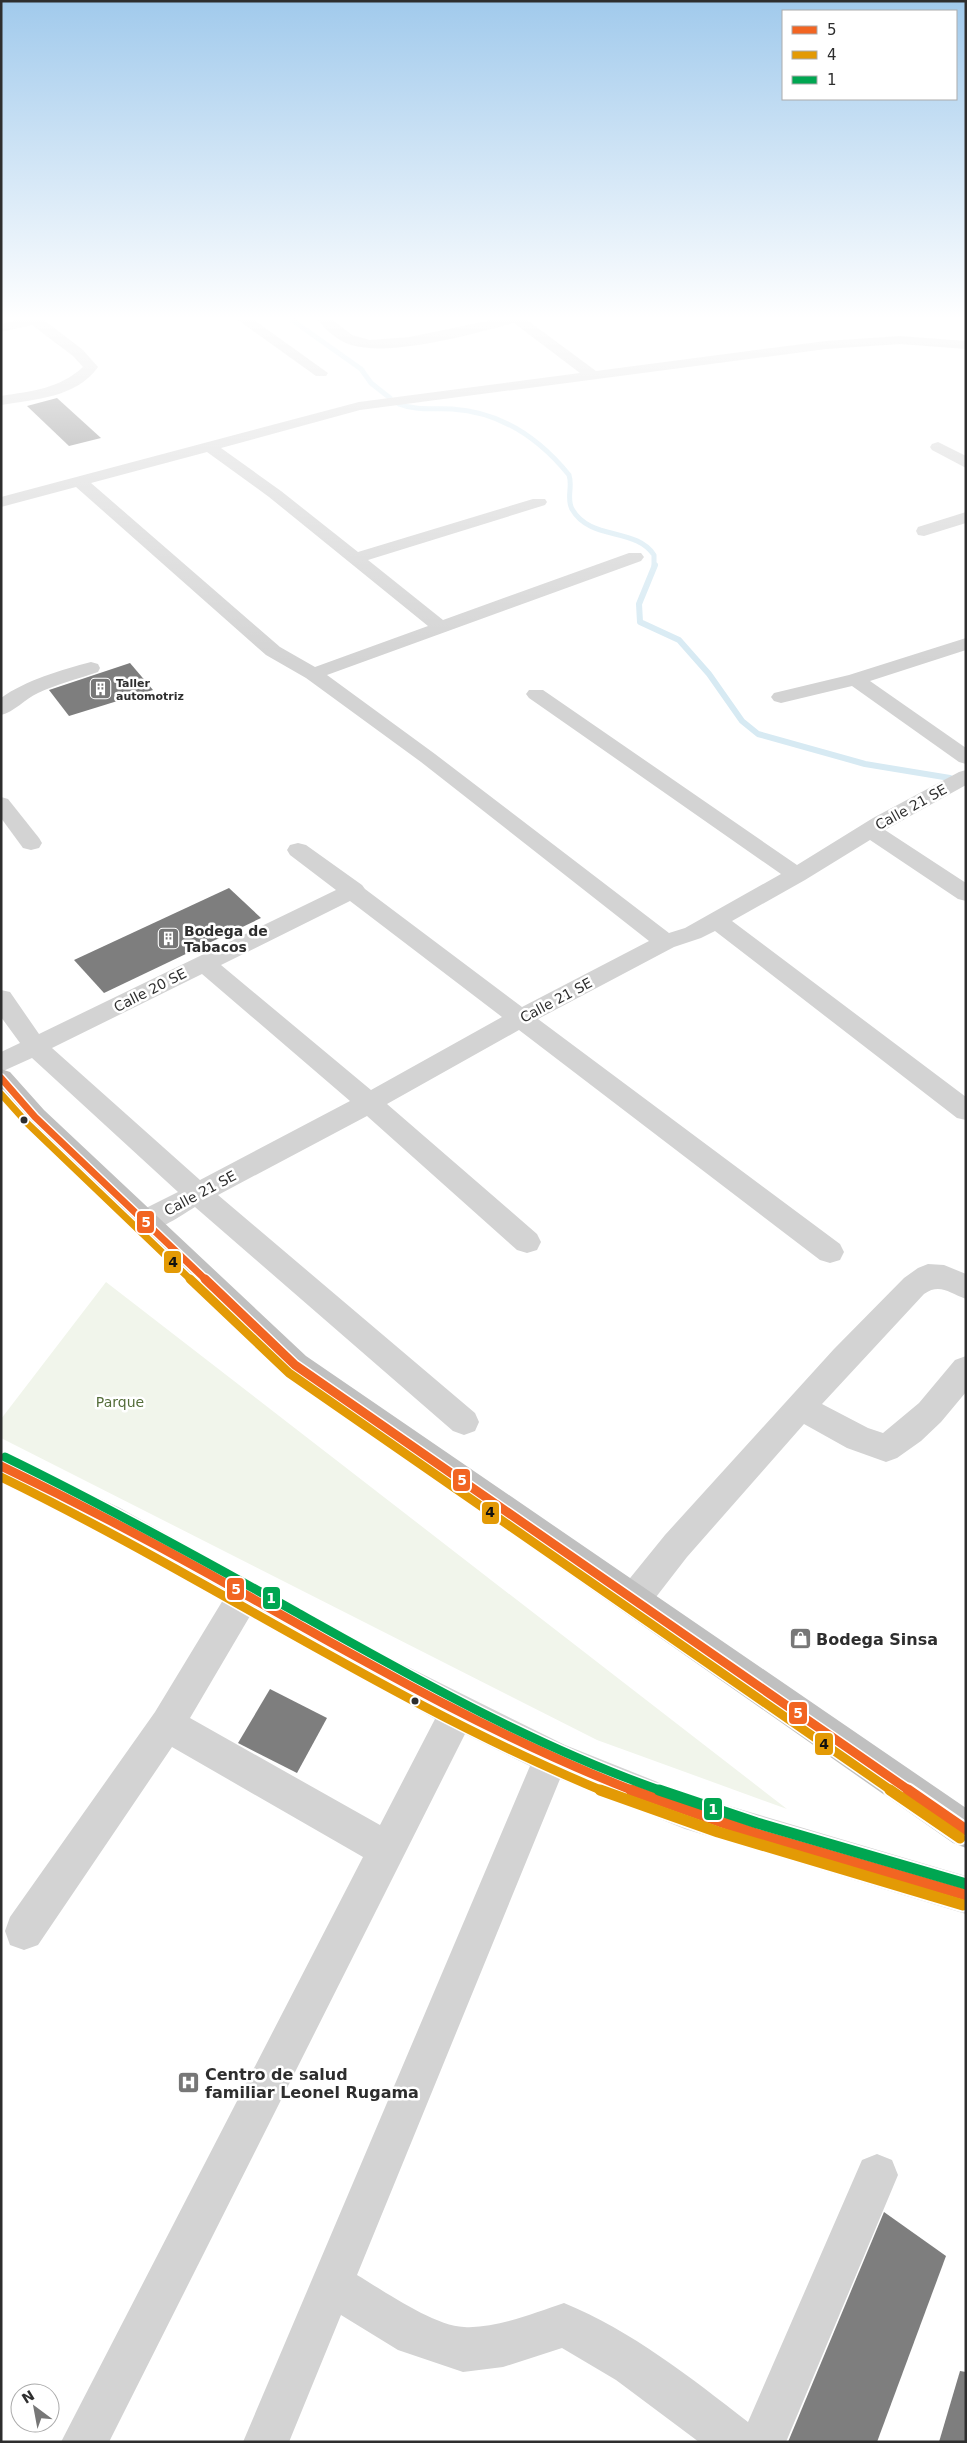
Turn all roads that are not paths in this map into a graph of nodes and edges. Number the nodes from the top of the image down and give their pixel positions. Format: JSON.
{"nodes":[{"id":1,"x":254,"y":434,"type":"edge"},
{"id":2,"x":209,"y":446,"type":"junction"},
{"id":3,"x":938,"y":447,"type":"dead end"},
{"id":4,"x":966,"y":463,"type":"edge"},
{"id":5,"x":79,"y":481,"type":"junction"},
{"id":6,"x":1,"y":502,"type":"edge"},
{"id":7,"x":539,"y":502,"type":"dead end"},
{"id":8,"x":966,"y":517,"type":"edge"},
{"id":9,"x":924,"y":531,"type":"dead end"},
{"id":10,"x":356,"y":558,"type":"junction"},
{"id":11,"x":635,"y":558,"type":"dead end"},
{"id":12,"x":440,"y":627,"type":"junction"},
{"id":13,"x":966,"y":644,"type":"edge"},
{"id":14,"x":91,"y":668,"type":"dead end"},
{"id":15,"x":313,"y":674,"type":"junction"},
{"id":16,"x":855,"y":679,"type":"junction"},
{"id":17,"x":536,"y":694,"type":"dead end"},
{"id":18,"x":781,"y":697,"type":"dead end"},
{"id":19,"x":1,"y":709,"type":"edge"},
{"id":20,"x":966,"y":758,"type":"edge"},
{"id":21,"x":966,"y":776,"type":"edge"},
{"id":22,"x":1,"y":803,"type":"edge"},
{"id":23,"x":870,"y":830,"type":"junction"},
{"id":24,"x":31,"y":843,"type":"dead end"},
{"id":25,"x":298,"y":850,"type":"dead end"},
{"id":26,"x":798,"y":875,"type":"junction"},
{"id":27,"x":354,"y":890,"type":"junction"},
{"id":28,"x":966,"y":894,"type":"edge"},
{"id":29,"x":716,"y":920,"type":"junction"},
{"id":30,"x":666,"y":942,"type":"junction"},
{"id":31,"x":203,"y":963,"type":"junction"},
{"id":32,"x":1,"y":998,"type":"edge"},
{"id":33,"x":522,"y":1017,"type":"junction"},
{"id":34,"x":36,"y":1048,"type":"junction"},
{"id":35,"x":1,"y":1063,"type":"edge"},
{"id":36,"x":1,"y":1078,"type":"edge"},
{"id":37,"x":369,"y":1103,"type":"junction"},
{"id":38,"x":966,"y":1111,"type":"edge"},
{"id":39,"x":198,"y":1194,"type":"junction"},
{"id":40,"x":144,"y":1222,"type":"junction"},
{"id":41,"x":527,"y":1242,"type":"dead end"},
{"id":42,"x":830,"y":1252,"type":"dead end"},
{"id":43,"x":966,"y":1287,"type":"edge"},
{"id":44,"x":966,"y":1369,"type":"edge"},
{"id":45,"x":800,"y":1407,"type":"junction"},
{"id":46,"x":464,"y":1422,"type":"dead end"},
{"id":47,"x":1,"y":1466,"type":"edge"},
{"id":48,"x":245,"y":1594,"type":"junction"},
{"id":49,"x":634,"y":1598,"type":"junction"},
{"id":50,"x":458,"y":1711,"type":"junction"},
{"id":51,"x":167,"y":1724,"type":"junction"},
{"id":52,"x":552,"y":1756,"type":"junction"},
{"id":53,"x":966,"y":1830,"type":"edge"},
{"id":54,"x":387,"y":1850,"type":"junction"},
{"id":55,"x":966,"y":1896,"type":"edge"},
{"id":56,"x":24,"y":1931,"type":"dead end"},
{"id":57,"x":877,"y":2175,"type":"dead end"},
{"id":58,"x":332,"y":2285,"type":"junction"},
{"id":59,"x":84,"y":2442,"type":"edge"},
{"id":60,"x":266,"y":2442,"type":"edge"},
{"id":61,"x":737,"y":2442,"type":"edge"},
{"id":62,"x":763,"y":2442,"type":"edge"}],
"edges":[{"from":1,"to":2,"type":"street"},
{"from":2,"to":5,"type":"street"},
{"from":2,"to":10,"type":"street"},
{"from":3,"to":4,"type":"street"},
{"from":5,"to":6,"type":"street"},
{"from":5,"to":15,"type":"street"},
{"from":7,"to":10,"type":"street"},
{"from":8,"to":9,"type":"street"},
{"from":10,"to":12,"type":"street"},
{"from":11,"to":12,"type":"street"},
{"from":12,"to":15,"type":"street"},
{"from":13,"to":16,"type":"street"},
{"from":14,"to":19,"type":"street"},
{"from":15,"to":30,"type":"street"},
{"from":16,"to":18,"type":"street"},
{"from":16,"to":20,"type":"street"},
{"from":17,"to":26,"type":"street"},
{"from":21,"to":23,"type":"street","name":"Calle 21 SE"},
{"from":22,"to":24,"type":"street"},
{"from":23,"to":26,"type":"street","name":"Calle 21 SE"},
{"from":23,"to":28,"type":"street"},
{"from":25,"to":27,"type":"street"},
{"from":26,"to":29,"type":"street","name":"Calle 21 SE"},
{"from":27,"to":31,"type":"street","name":"Calle 20 SE"},
{"from":27,"to":33,"type":"street"},
{"from":29,"to":30,"type":"street","name":"Calle 21 SE"},
{"from":29,"to":38,"type":"street"},
{"from":30,"to":33,"type":"street","name":"Calle 21 SE"},
{"from":31,"to":34,"type":"street","name":"Calle 20 SE"},
{"from":31,"to":37,"type":"street"},
{"from":32,"to":34,"type":"street"},
{"from":33,"to":37,"type":"street","name":"Calle 21 SE"},
{"from":33,"to":42,"type":"street"},
{"from":34,"to":35,"type":"street","name":"Calle 20 SE"},
{"from":34,"to":39,"type":"street"},
{"from":36,"to":40,"type":"highway"},
{"from":37,"to":39,"type":"street","name":"Calle 21 SE"},
{"from":37,"to":41,"type":"street"},
{"from":39,"to":40,"type":"street","name":"Calle 21 SE"},
{"from":39,"to":46,"type":"street"},
{"from":40,"to":49,"type":"highway"},
{"from":43,"to":45,"type":"street"},
{"from":44,"to":45,"type":"street"},
{"from":45,"to":49,"type":"street"},
{"from":47,"to":48,"type":"street"},
{"from":48,"to":50,"type":"street"},
{"from":48,"to":51,"type":"street"},
{"from":49,"to":53,"type":"highway"},
{"from":50,"to":52,"type":"street"},
{"from":50,"to":54,"type":"street"},
{"from":51,"to":54,"type":"street"},
{"from":51,"to":56,"type":"street"},
{"from":52,"to":55,"type":"street"},
{"from":52,"to":58,"type":"street"},
{"from":54,"to":59,"type":"street"},
{"from":57,"to":62,"type":"street"},
{"from":58,"to":60,"type":"street"},
{"from":58,"to":61,"type":"street"}]}
